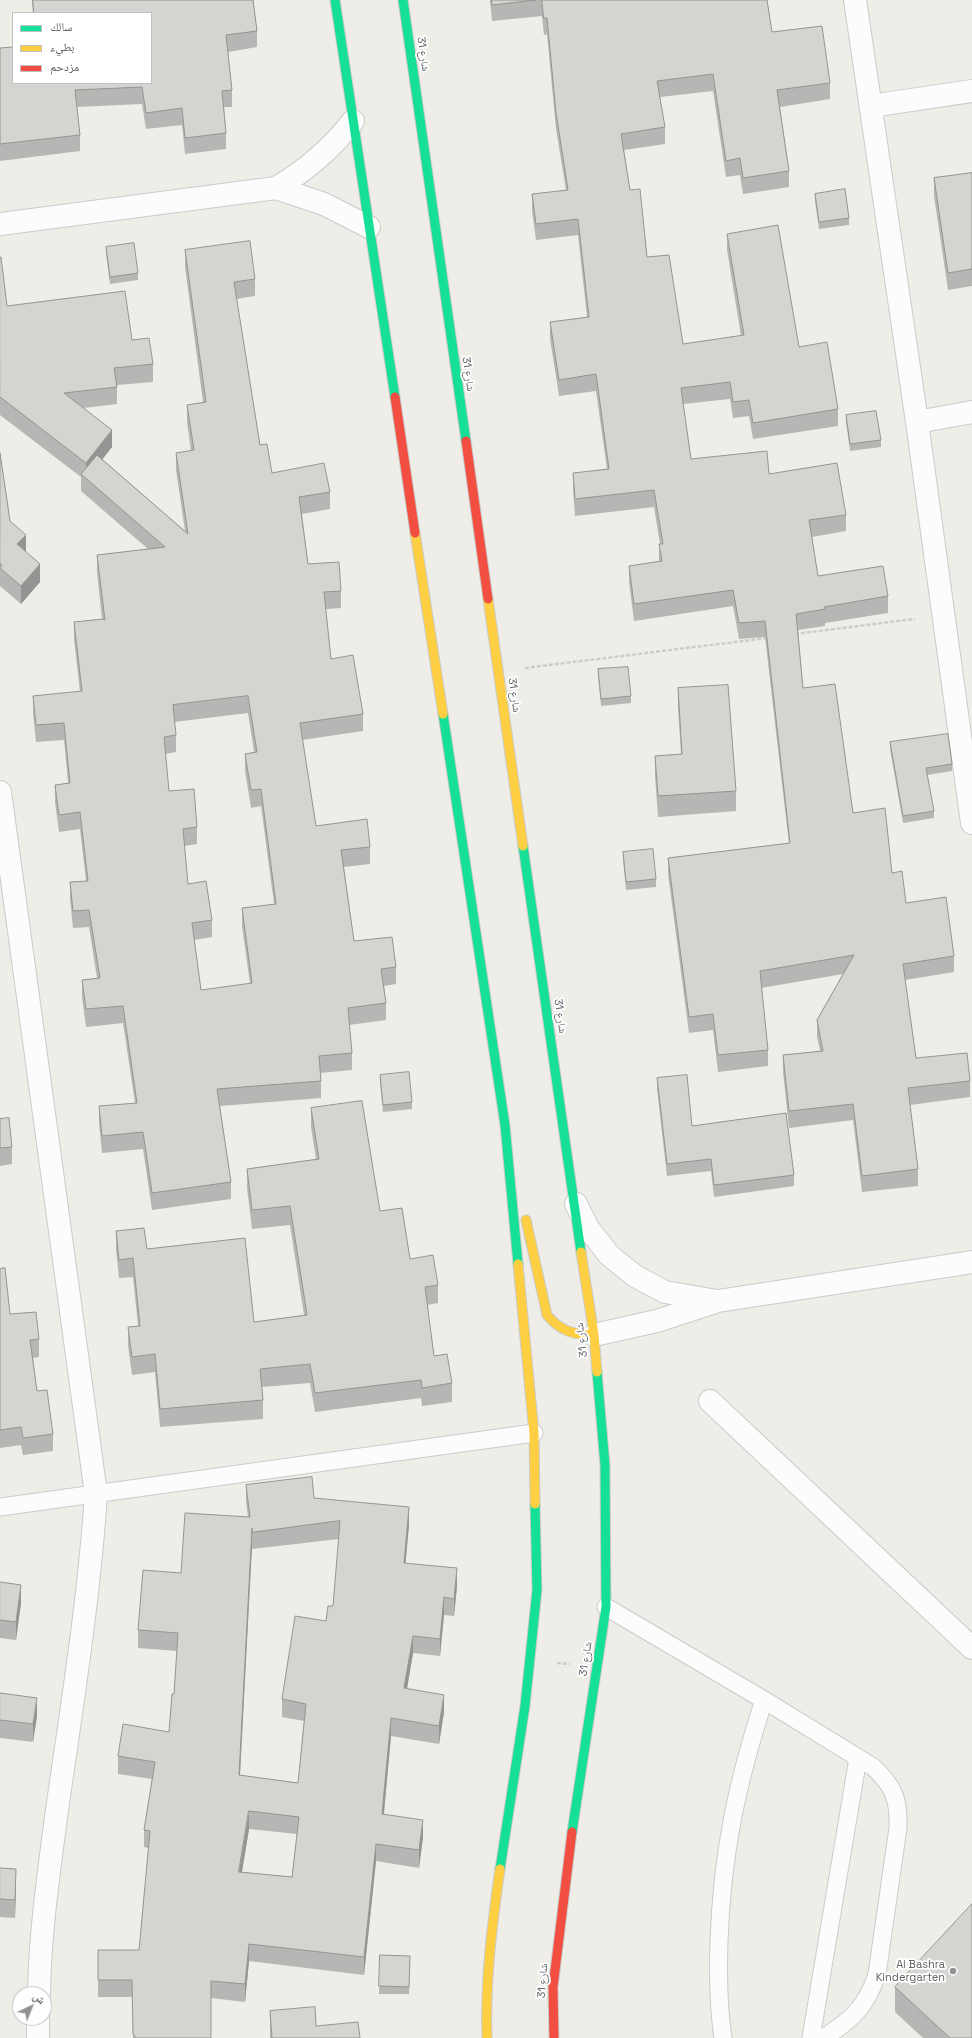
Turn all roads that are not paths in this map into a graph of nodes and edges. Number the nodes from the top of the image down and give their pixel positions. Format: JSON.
{"nodes":[{"id":1,"x":336,"y":0,"type":"edge"},
{"id":2,"x":403,"y":0,"type":"edge"},
{"id":3,"x":855,"y":0,"type":"edge"},
{"id":4,"x":972,"y":91,"type":"edge"},
{"id":5,"x":871,"y":106,"type":"junction"},
{"id":6,"x":353,"y":120,"type":"junction"},
{"id":7,"x":276,"y":188,"type":"junction"},
{"id":8,"x":0,"y":224,"type":"edge"},
{"id":9,"x":369,"y":227,"type":"junction"},
{"id":10,"x":972,"y":412,"type":"edge"},
{"id":11,"x":917,"y":422,"type":"junction"},
{"id":12,"x":0,"y":792,"type":"edge"},
{"id":13,"x":972,"y":822,"type":"edge"},
{"id":14,"x":505,"y":1125,"type":"junction"},
{"id":15,"x":573,"y":1198,"type":"junction"},
{"id":16,"x":972,"y":1262,"type":"edge"},
{"id":17,"x":718,"y":1301,"type":"junction"},
{"id":18,"x":594,"y":1334,"type":"junction"},
{"id":19,"x":710,"y":1401,"type":"dead end"},
{"id":20,"x":534,"y":1433,"type":"junction"},
{"id":21,"x":96,"y":1494,"type":"junction"},
{"id":22,"x":0,"y":1507,"type":"edge"},
{"id":23,"x":606,"y":1607,"type":"junction"},
{"id":24,"x":972,"y":1648,"type":"edge"},
{"id":25,"x":764,"y":1700,"type":"junction"},
{"id":26,"x":858,"y":1758,"type":"junction"},
{"id":27,"x":39,"y":1986,"type":"edge"},
{"id":28,"x":38,"y":2026,"type":"edge"},
{"id":29,"x":38,"y":2038,"type":"edge"},
{"id":30,"x":487,"y":2038,"type":"edge"},
{"id":31,"x":554,"y":2038,"type":"edge"},
{"id":32,"x":723,"y":2038,"type":"edge"},
{"id":33,"x":811,"y":2038,"type":"edge"},
{"id":34,"x":823,"y":2038,"type":"edge"}],
"edges":[{"from":1,"to":6,"type":"street"},
{"from":2,"to":15,"type":"street","name":"شارع 31"},
{"from":3,"to":5,"type":"street"},
{"from":4,"to":5,"type":"street"},
{"from":5,"to":11,"type":"street"},
{"from":6,"to":7,"type":"street"},
{"from":6,"to":9,"type":"street"},
{"from":7,"to":8,"type":"street"},
{"from":7,"to":9,"type":"street"},
{"from":9,"to":14,"type":"street"},
{"from":10,"to":11,"type":"street"},
{"from":11,"to":13,"type":"street"},
{"from":12,"to":21,"type":"street"},
{"from":14,"to":18,"type":"street"},
{"from":14,"to":20,"type":"street"},
{"from":15,"to":17,"type":"street"},
{"from":15,"to":18,"type":"street","name":"شارع 31"},
{"from":16,"to":17,"type":"street"},
{"from":17,"to":18,"type":"street"},
{"from":18,"to":23,"type":"street","name":"شارع 31"},
{"from":19,"to":24,"type":"street"},
{"from":20,"to":21,"type":"lane"},
{"from":20,"to":30,"type":"street"},
{"from":21,"to":22,"type":"lane"},
{"from":21,"to":27,"type":"street"},
{"from":23,"to":25,"type":"lane"},
{"from":23,"to":31,"type":"street","name":"شارع 31"},
{"from":25,"to":26,"type":"lane"},
{"from":25,"to":32,"type":"lane"},
{"from":26,"to":33,"type":"lane"},
{"from":26,"to":34,"type":"lane"},
{"from":28,"to":29,"type":"street"}]}
